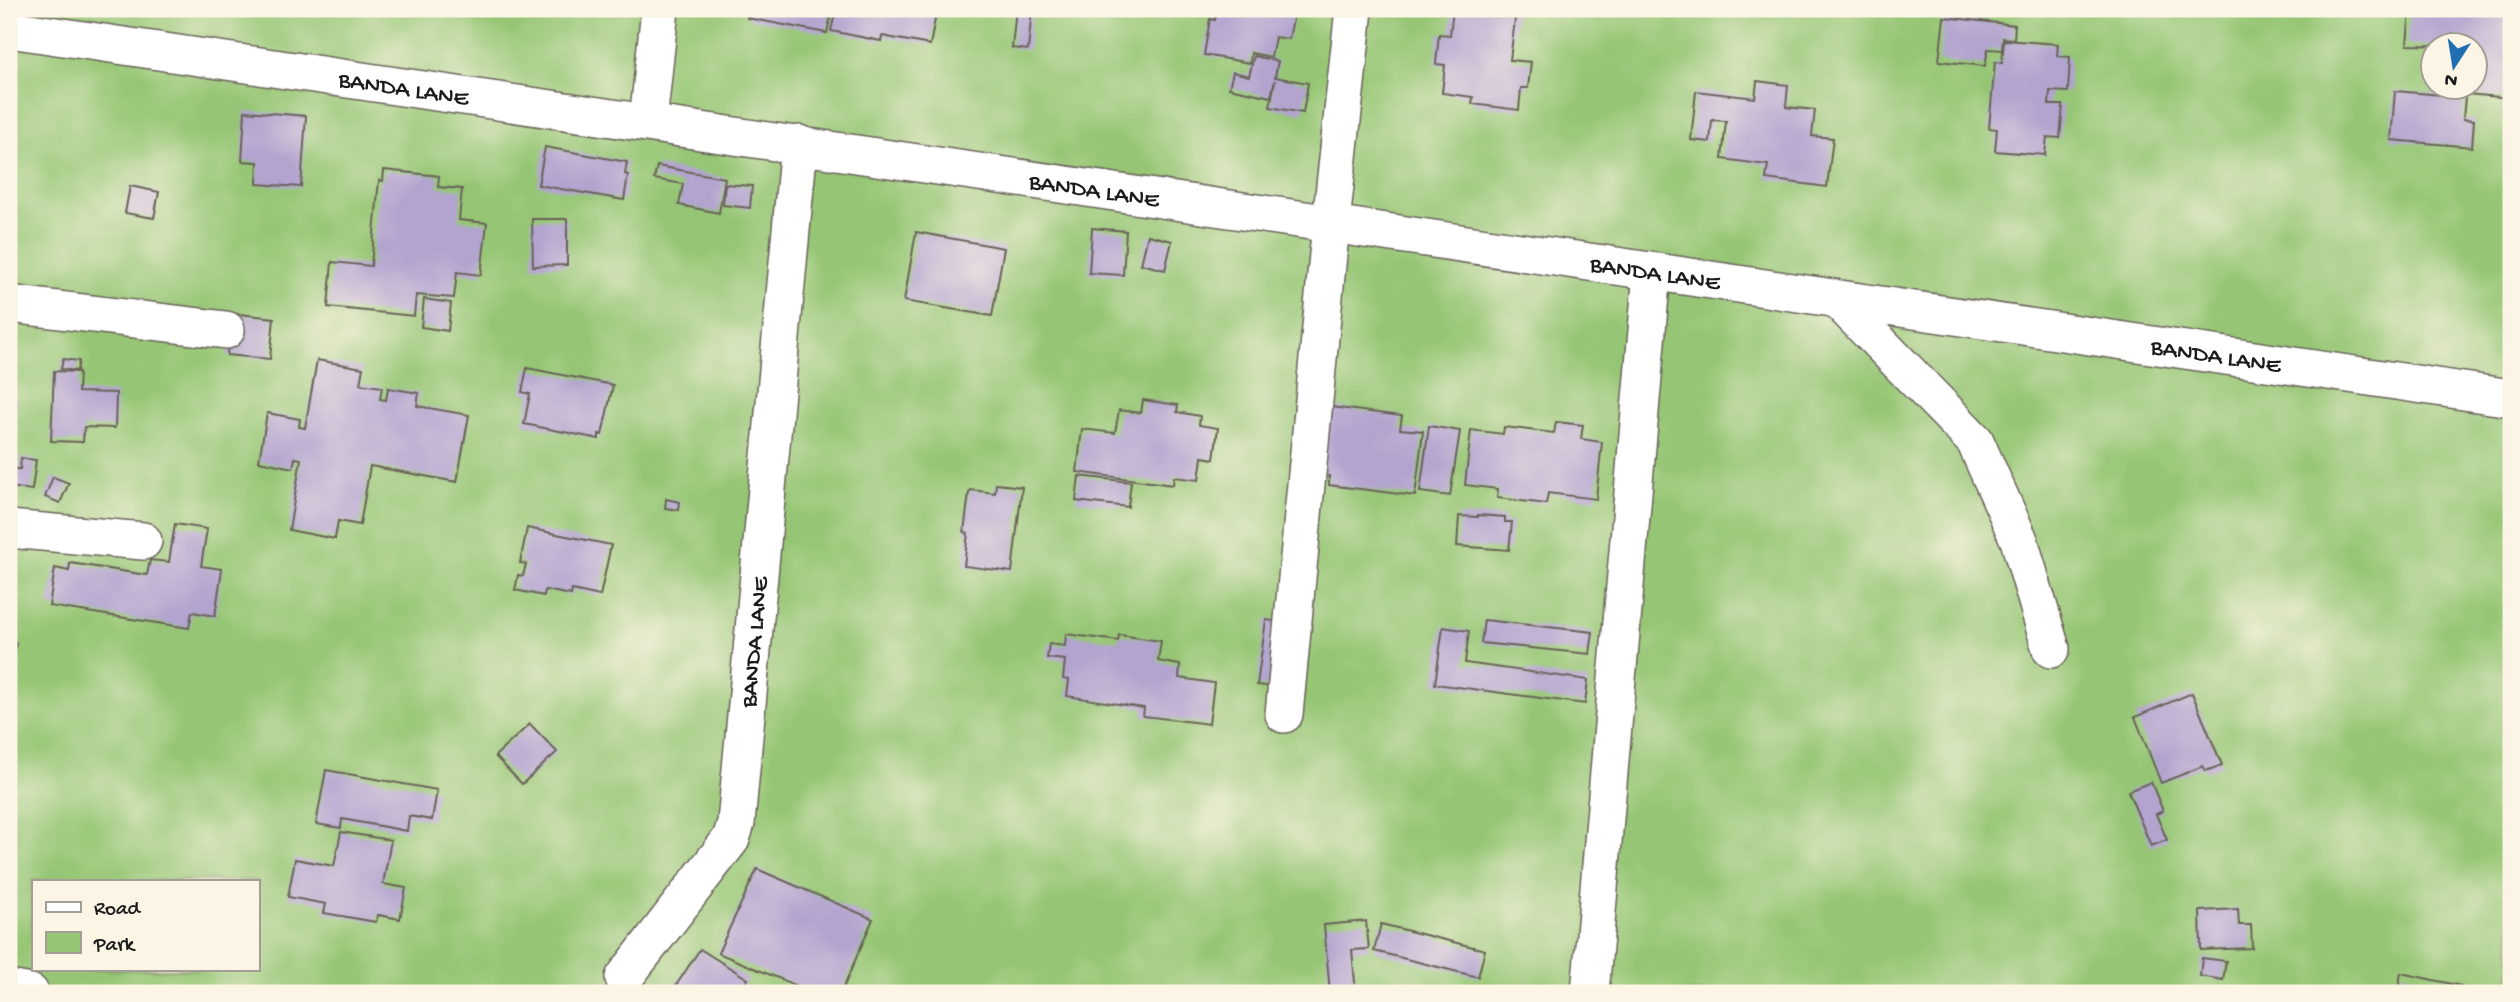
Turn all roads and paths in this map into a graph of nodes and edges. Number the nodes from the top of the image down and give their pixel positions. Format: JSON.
{"nodes":[{"id":1,"x":660,"y":9,"type":"edge"},
{"id":2,"x":1354,"y":9,"type":"edge"},
{"id":3,"x":9,"y":29,"type":"edge"},
{"id":4,"x":648,"y":122,"type":"junction"},
{"id":5,"x":799,"y":145,"type":"junction"},
{"id":6,"x":1331,"y":222,"type":"junction"},
{"id":7,"x":1652,"y":272,"type":"junction"},
{"id":8,"x":1838,"y":300,"type":"junction"},
{"id":9,"x":9,"y":304,"type":"edge"},
{"id":10,"x":226,"y":330,"type":"dead end"},
{"id":11,"x":2511,"y":398,"type":"edge"},
{"id":12,"x":9,"y":529,"type":"edge"},
{"id":13,"x":143,"y":541,"type":"dead end"},
{"id":14,"x":2051,"y":649,"type":"dead end"},
{"id":15,"x":1284,"y":714,"type":"dead end"},
{"id":16,"x":624,"y":978,"type":"dead end"},
{"id":17,"x":9,"y":989,"type":"edge"},
{"id":18,"x":30,"y":993,"type":"edge"},
{"id":19,"x":1590,"y":993,"type":"edge"}],
"edges":[{"from":1,"to":4,"type":"street"},
{"from":2,"to":6,"type":"street"},
{"from":3,"to":4,"type":"street","name":"BANDA LANE"},
{"from":4,"to":5,"type":"street","name":"BANDA LANE"},
{"from":5,"to":6,"type":"street","name":"BANDA LANE"},
{"from":5,"to":16,"type":"street","name":"BANDA LANE"},
{"from":6,"to":7,"type":"street","name":"BANDA LANE"},
{"from":6,"to":15,"type":"street"},
{"from":7,"to":8,"type":"street","name":"BANDA LANE"},
{"from":7,"to":19,"type":"street"},
{"from":8,"to":11,"type":"street","name":"BANDA LANE"},
{"from":8,"to":14,"type":"street"},
{"from":9,"to":10,"type":"street"},
{"from":12,"to":13,"type":"street"},
{"from":17,"to":18,"type":"street"}]}
